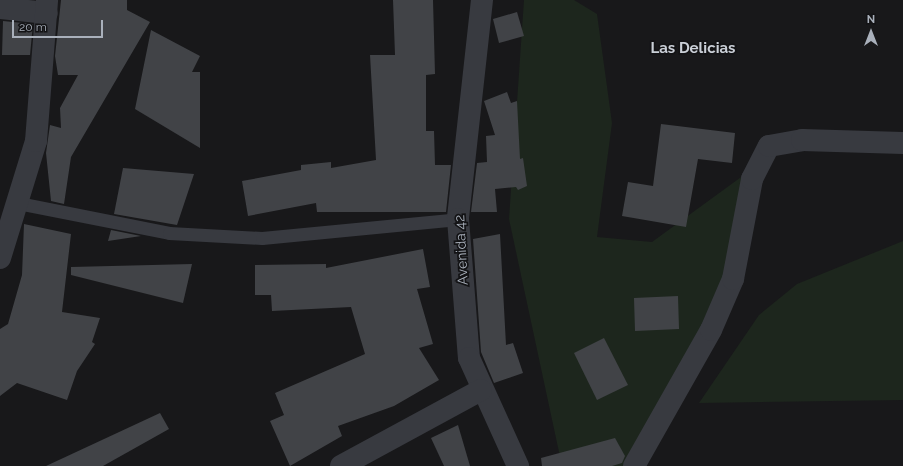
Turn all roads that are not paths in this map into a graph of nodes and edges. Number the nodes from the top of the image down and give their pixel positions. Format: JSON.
{"nodes":[{"id":1,"x":482,"y":0,"type":"edge"},
{"id":2,"x":47,"y":6,"type":"edge"},
{"id":3,"x":0,"y":8,"type":"edge"},
{"id":4,"x":903,"y":143,"type":"edge"},
{"id":5,"x":18,"y":203,"type":"junction"},
{"id":6,"x":458,"y":219,"type":"junction"},
{"id":7,"x":0,"y":258,"type":"edge"},
{"id":8,"x":481,"y":390,"type":"junction"},
{"id":9,"x":342,"y":466,"type":"edge"},
{"id":10,"x":518,"y":466,"type":"edge"},
{"id":11,"x":634,"y":466,"type":"edge"}],
"edges":[{"from":1,"to":6,"type":"street","name":"Avenida 42"},
{"from":2,"to":3,"type":"street"},
{"from":2,"to":5,"type":"street"},
{"from":4,"to":11,"type":"street"},
{"from":5,"to":6,"type":"lane"},
{"from":5,"to":7,"type":"street"},
{"from":6,"to":8,"type":"street","name":"Avenida 42"},
{"from":8,"to":9,"type":"street"},
{"from":8,"to":10,"type":"street","name":"Avenida 42"}]}
